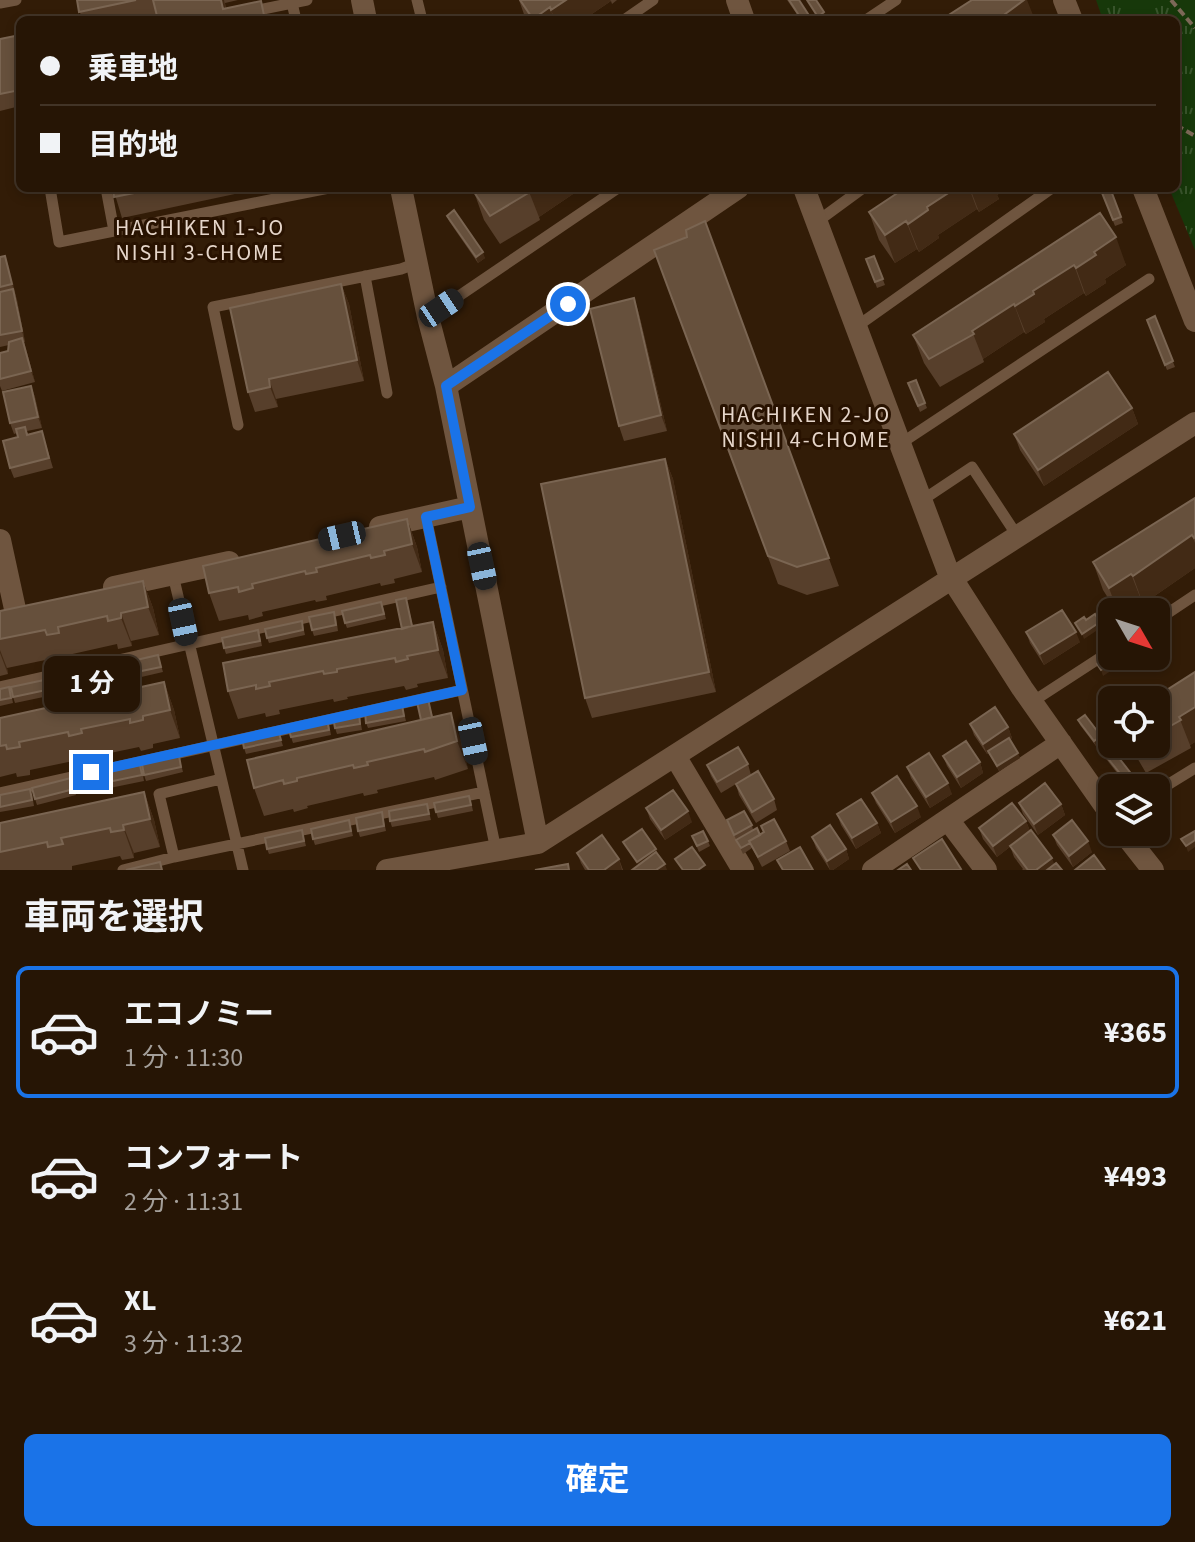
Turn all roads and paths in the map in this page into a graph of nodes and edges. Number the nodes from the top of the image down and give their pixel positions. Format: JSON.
{"nodes":[{"id":1,"x":16,"y":0,"type":"edge"},
{"id":2,"x":307,"y":0,"type":"edge"},
{"id":3,"x":653,"y":0,"type":"edge"},
{"id":4,"x":896,"y":0,"type":"edge"},
{"id":5,"x":1171,"y":0,"type":"edge"},
{"id":6,"x":0,"y":3,"type":"edge"},
{"id":7,"x":292,"y":3,"type":"junction"},
{"id":8,"x":240,"y":13,"type":"edge"},
{"id":9,"x":295,"y":16,"type":"edge"},
{"id":10,"x":630,"y":16,"type":"edge"},
{"id":11,"x":872,"y":16,"type":"edge"},
{"id":12,"x":1195,"y":28,"type":"edge"},
{"id":13,"x":51,"y":192,"type":"edge"},
{"id":14,"x":107,"y":192,"type":"edge"},
{"id":15,"x":309,"y":192,"type":"edge"},
{"id":16,"x":402,"y":192,"type":"edge"},
{"id":17,"x":612,"y":192,"type":"edge"},
{"id":18,"x":732,"y":192,"type":"edge"},
{"id":19,"x":806,"y":192,"type":"edge"},
{"id":20,"x":858,"y":192,"type":"edge"},
{"id":21,"x":1046,"y":192,"type":"edge"},
{"id":22,"x":1145,"y":192,"type":"edge"},
{"id":23,"x":818,"y":221,"type":"junction"},
{"id":24,"x":114,"y":231,"type":"junction"},
{"id":25,"x":417,"y":263,"type":"junction"},
{"id":26,"x":365,"y":276,"type":"junction"},
{"id":27,"x":1149,"y":279,"type":"dead end"},
{"id":28,"x":428,"y":317,"type":"junction"},
{"id":29,"x":1195,"y":321,"type":"edge"},
{"id":30,"x":856,"y":327,"type":"junction"},
{"id":31,"x":446,"y":386,"type":"junction"},
{"id":32,"x":387,"y":393,"type":"dead end"},
{"id":33,"x":1195,"y":423,"type":"edge"},
{"id":34,"x":238,"y":425,"type":"dead end"},
{"id":35,"x":900,"y":444,"type":"junction"},
{"id":36,"x":921,"y":501,"type":"junction"},
{"id":37,"x":470,"y":507,"type":"junction"},
{"id":38,"x":426,"y":517,"type":"junction"},
{"id":39,"x":352,"y":534,"type":"edge"},
{"id":40,"x":1018,"y":537,"type":"junction"},
{"id":41,"x":0,"y":540,"type":"edge"},
{"id":42,"x":247,"y":558,"type":"edge"},
{"id":43,"x":173,"y":575,"type":"junction"},
{"id":44,"x":953,"y":579,"type":"junction"},
{"id":45,"x":441,"y":587,"type":"junction"},
{"id":46,"x":87,"y":593,"type":"edge"},
{"id":47,"x":1195,"y":595,"type":"edge"},
{"id":48,"x":15,"y":609,"type":"edge"},
{"id":49,"x":1170,"y":612,"type":"edge"},
{"id":50,"x":188,"y":646,"type":"junction"},
{"id":51,"x":1098,"y":659,"type":"edge"},
{"id":52,"x":0,"y":687,"type":"edge"},
{"id":53,"x":462,"y":690,"type":"junction"},
{"id":54,"x":1032,"y":702,"type":"junction"},
{"id":55,"x":1061,"y":743,"type":"junction"},
{"id":56,"x":213,"y":744,"type":"junction"},
{"id":57,"x":675,"y":756,"type":"junction"},
{"id":58,"x":1195,"y":768,"type":"edge"},
{"id":59,"x":221,"y":779,"type":"junction"},
{"id":60,"x":1170,"y":783,"type":"edge"},
{"id":61,"x":484,"y":792,"type":"junction"},
{"id":62,"x":0,"y":793,"type":"edge"},
{"id":63,"x":1098,"y":796,"type":"edge"},
{"id":64,"x":949,"y":821,"type":"junction"},
{"id":65,"x":236,"y":843,"type":"junction"},
{"id":66,"x":538,"y":843,"type":"junction"},
{"id":67,"x":1134,"y":846,"type":"edge"},
{"id":68,"x":507,"y":856,"type":"edge"},
{"id":69,"x":174,"y":857,"type":"junction"},
{"id":70,"x":123,"y":870,"type":"edge"},
{"id":71,"x":243,"y":870,"type":"edge"},
{"id":72,"x":387,"y":870,"type":"edge"},
{"id":73,"x":743,"y":870,"type":"edge"},
{"id":74,"x":873,"y":870,"type":"edge"},
{"id":75,"x":986,"y":870,"type":"edge"},
{"id":76,"x":1153,"y":870,"type":"edge"}],
"edges":[{"from":1,"to":6,"type":"lane"},
{"from":2,"to":7,"type":"lane"},
{"from":3,"to":10,"type":"lane"},
{"from":4,"to":11,"type":"lane"},
{"from":5,"to":12,"type":"path"},
{"from":7,"to":8,"type":"lane"},
{"from":7,"to":9,"type":"lane"},
{"from":13,"to":24,"type":"lane"},
{"from":14,"to":24,"type":"lane"},
{"from":15,"to":24,"type":"lane"},
{"from":16,"to":25,"type":"street"},
{"from":17,"to":28,"type":"lane"},
{"from":18,"to":31,"type":"street"},
{"from":19,"to":23,"type":"street"},
{"from":20,"to":23,"type":"lane"},
{"from":21,"to":30,"type":"lane"},
{"from":22,"to":29,"type":"street"},
{"from":23,"to":30,"type":"street"},
{"from":25,"to":26,"type":"lane"},
{"from":25,"to":28,"type":"street"},
{"from":26,"to":32,"type":"lane"},
{"from":26,"to":34,"type":"lane"},
{"from":27,"to":35,"type":"lane"},
{"from":28,"to":31,"type":"street"},
{"from":30,"to":35,"type":"street"},
{"from":31,"to":37,"type":"street"},
{"from":33,"to":40,"type":"street"},
{"from":35,"to":36,"type":"street"},
{"from":36,"to":40,"type":"lane"},
{"from":36,"to":44,"type":"street"},
{"from":37,"to":38,"type":"street"},
{"from":37,"to":66,"type":"street"},
{"from":38,"to":39,"type":"street"},
{"from":38,"to":45,"type":"lane"},
{"from":40,"to":44,"type":"street"},
{"from":41,"to":48,"type":"street"},
{"from":42,"to":43,"type":"street"},
{"from":43,"to":46,"type":"street"},
{"from":43,"to":50,"type":"lane"},
{"from":44,"to":54,"type":"street"},
{"from":44,"to":57,"type":"street"},
{"from":45,"to":50,"type":"lane"},
{"from":45,"to":53,"type":"lane"},
{"from":47,"to":49,"type":"lane"},
{"from":50,"to":52,"type":"lane"},
{"from":50,"to":56,"type":"lane"},
{"from":51,"to":54,"type":"lane"},
{"from":53,"to":56,"type":"lane"},
{"from":53,"to":61,"type":"lane"},
{"from":54,"to":55,"type":"street"},
{"from":55,"to":63,"type":"street"},
{"from":55,"to":64,"type":"street"},
{"from":56,"to":59,"type":"lane"},
{"from":56,"to":62,"type":"lane"},
{"from":57,"to":66,"type":"street"},
{"from":57,"to":73,"type":"street"},
{"from":58,"to":60,"type":"lane"},
{"from":59,"to":65,"type":"lane"},
{"from":59,"to":69,"type":"lane"},
{"from":61,"to":65,"type":"lane"},
{"from":61,"to":68,"type":"lane"},
{"from":64,"to":74,"type":"street"},
{"from":64,"to":75,"type":"street"},
{"from":65,"to":69,"type":"lane"},
{"from":65,"to":71,"type":"lane"},
{"from":66,"to":68,"type":"street"},
{"from":67,"to":76,"type":"street"},
{"from":68,"to":72,"type":"street"},
{"from":69,"to":70,"type":"lane"}]}
